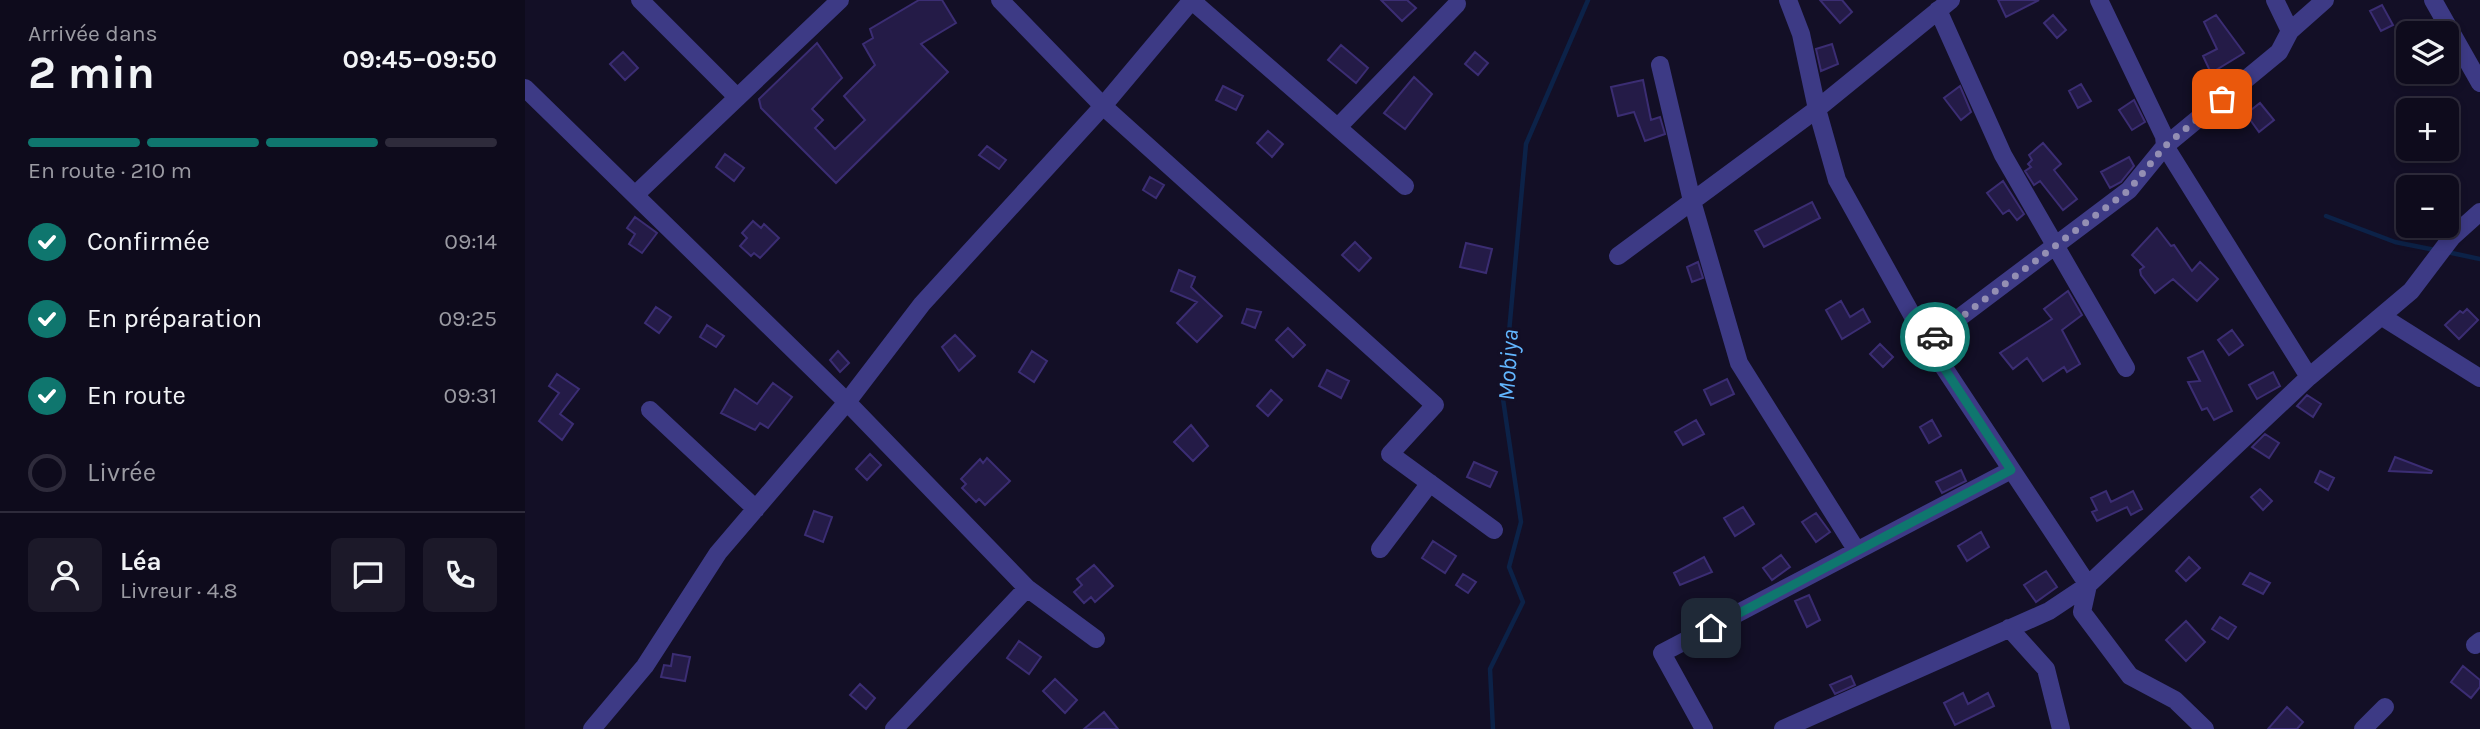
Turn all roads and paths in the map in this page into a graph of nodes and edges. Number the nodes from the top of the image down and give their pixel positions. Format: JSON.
{"nodes":[{"id":1,"x":640,"y":0,"type":"edge"},
{"id":2,"x":840,"y":0,"type":"edge"},
{"id":3,"x":1000,"y":0,"type":"edge"},
{"id":4,"x":1192,"y":0,"type":"edge"},
{"id":5,"x":1789,"y":0,"type":"edge"},
{"id":6,"x":2099,"y":0,"type":"edge"},
{"id":7,"x":2275,"y":0,"type":"edge"},
{"id":8,"x":2325,"y":0,"type":"edge"},
{"id":9,"x":2433,"y":0,"type":"edge"},
{"id":10,"x":1457,"y":4,"type":"dead end"},
{"id":11,"x":1945,"y":5,"type":"edge"},
{"id":12,"x":2290,"y":31,"type":"junction"},
{"id":13,"x":1660,"y":65,"type":"dead end"},
{"id":14,"x":2480,"y":83,"type":"edge"},
{"id":15,"x":525,"y":88,"type":"edge"},
{"id":16,"x":737,"y":97,"type":"junction"},
{"id":17,"x":1103,"y":106,"type":"junction"},
{"id":18,"x":1817,"y":109,"type":"junction"},
{"id":19,"x":1338,"y":127,"type":"junction"},
{"id":20,"x":2165,"y":146,"type":"junction"},
{"id":21,"x":1405,"y":186,"type":"dead end"},
{"id":22,"x":635,"y":195,"type":"junction"},
{"id":23,"x":1692,"y":201,"type":"junction"},
{"id":24,"x":2480,"y":212,"type":"edge"},
{"id":25,"x":2056,"y":245,"type":"junction"},
{"id":26,"x":1618,"y":256,"type":"dead end"},
{"id":27,"x":2381,"y":316,"type":"junction"},
{"id":28,"x":1927,"y":342,"type":"junction"},
{"id":29,"x":2126,"y":368,"type":"dead end"},
{"id":30,"x":2308,"y":377,"type":"junction"},
{"id":31,"x":2480,"y":378,"type":"edge"},
{"id":32,"x":847,"y":402,"type":"junction"},
{"id":33,"x":650,"y":410,"type":"dead end"},
{"id":34,"x":2011,"y":470,"type":"junction"},
{"id":35,"x":1430,"y":483,"type":"junction"},
{"id":36,"x":756,"y":509,"type":"junction"},
{"id":37,"x":1494,"y":530,"type":"dead end"},
{"id":38,"x":1380,"y":550,"type":"dead end"},
{"id":39,"x":1857,"y":551,"type":"junction"},
{"id":40,"x":2088,"y":585,"type":"junction"},
{"id":41,"x":1027,"y":588,"type":"junction"},
{"id":42,"x":2010,"y":628,"type":"junction"},
{"id":43,"x":1095,"y":639,"type":"dead end"},
{"id":44,"x":2385,"y":707,"type":"dead end"},
{"id":45,"x":592,"y":729,"type":"edge"},
{"id":46,"x":894,"y":729,"type":"edge"},
{"id":47,"x":1704,"y":729,"type":"edge"},
{"id":48,"x":1783,"y":729,"type":"edge"},
{"id":49,"x":2061,"y":729,"type":"edge"},
{"id":50,"x":2205,"y":729,"type":"edge"},
{"id":51,"x":2363,"y":729,"type":"edge"}],
"edges":[{"from":1,"to":16,"type":"street"},
{"from":2,"to":16,"type":"street"},
{"from":3,"to":17,"type":"street"},
{"from":4,"to":17,"type":"street"},
{"from":4,"to":19,"type":"street"},
{"from":5,"to":18,"type":"street"},
{"from":6,"to":20,"type":"street"},
{"from":7,"to":12,"type":"street"},
{"from":8,"to":12,"type":"street"},
{"from":9,"to":14,"type":"street"},
{"from":10,"to":19,"type":"street"},
{"from":11,"to":18,"type":"street"},
{"from":11,"to":25,"type":"street"},
{"from":12,"to":20,"type":"street"},
{"from":13,"to":23,"type":"street"},
{"from":15,"to":22,"type":"street"},
{"from":16,"to":22,"type":"street"},
{"from":17,"to":32,"type":"street"},
{"from":17,"to":35,"type":"street"},
{"from":18,"to":23,"type":"street"},
{"from":18,"to":28,"type":"street"},
{"from":19,"to":21,"type":"street"},
{"from":20,"to":25,"type":"street"},
{"from":20,"to":30,"type":"street"},
{"from":22,"to":32,"type":"street"},
{"from":23,"to":26,"type":"street"},
{"from":23,"to":39,"type":"street"},
{"from":24,"to":27,"type":"street"},
{"from":25,"to":28,"type":"street"},
{"from":25,"to":29,"type":"street"},
{"from":27,"to":30,"type":"street"},
{"from":27,"to":31,"type":"street"},
{"from":28,"to":34,"type":"street"},
{"from":30,"to":40,"type":"street"},
{"from":32,"to":36,"type":"street"},
{"from":32,"to":41,"type":"street"},
{"from":33,"to":36,"type":"street"},
{"from":34,"to":39,"type":"street"},
{"from":34,"to":40,"type":"street"},
{"from":35,"to":37,"type":"street"},
{"from":35,"to":38,"type":"street"},
{"from":36,"to":45,"type":"street"},
{"from":39,"to":47,"type":"street"},
{"from":40,"to":42,"type":"street"},
{"from":40,"to":50,"type":"street"},
{"from":41,"to":43,"type":"street"},
{"from":41,"to":46,"type":"street"},
{"from":42,"to":48,"type":"street"},
{"from":42,"to":49,"type":"street"},
{"from":44,"to":51,"type":"street"}]}
